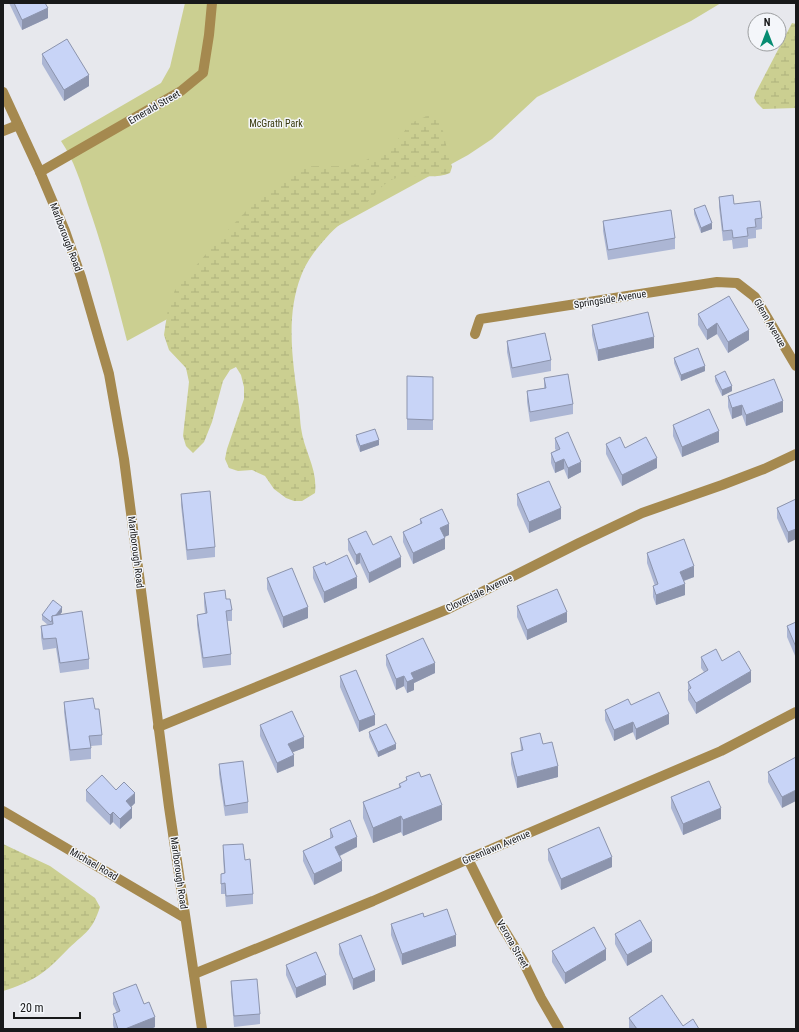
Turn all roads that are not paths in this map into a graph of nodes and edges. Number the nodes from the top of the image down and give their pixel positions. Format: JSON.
{"nodes":[{"id":1,"x":212,"y":3,"type":"edge"},
{"id":2,"x":3,"y":92,"type":"edge"},
{"id":3,"x":3,"y":123,"type":"edge"},
{"id":4,"x":18,"y":125,"type":"junction"},
{"id":5,"x":3,"y":131,"type":"edge"},
{"id":6,"x":40,"y":172,"type":"junction"},
{"id":7,"x":739,"y":284,"type":"joint"},
{"id":8,"x":475,"y":334,"type":"dead end"},
{"id":9,"x":796,"y":366,"type":"edge"},
{"id":10,"x":796,"y":454,"type":"edge"},
{"id":11,"x":796,"y":712,"type":"edge"},
{"id":12,"x":158,"y":727,"type":"junction"},
{"id":13,"x":3,"y":811,"type":"edge"},
{"id":14,"x":468,"y":859,"type":"junction"},
{"id":15,"x":185,"y":918,"type":"junction"},
{"id":16,"x":194,"y":974,"type":"junction"},
{"id":17,"x":202,"y":1029,"type":"edge"},
{"id":18,"x":559,"y":1029,"type":"edge"}],
"edges":[{"from":1,"to":6,"type":"street","name":"Emerald Street"},
{"from":2,"to":4,"type":"street","name":"Marlborough Road"},
{"from":3,"to":4,"type":"street"},
{"from":4,"to":5,"type":"street"},
{"from":4,"to":6,"type":"street","name":"Marlborough Road"},
{"from":6,"to":12,"type":"street","name":"Marlborough Road"},
{"from":7,"to":8,"type":"street","name":"Springside Avenue"},
{"from":7,"to":9,"type":"street","name":"Glenn Avenue"},
{"from":10,"to":12,"type":"street","name":"Cloverdale Avenue"},
{"from":11,"to":14,"type":"street","name":"Greenlawn Avenue"},
{"from":12,"to":15,"type":"street","name":"Marlborough Road"},
{"from":13,"to":15,"type":"street","name":"Michael Road"},
{"from":14,"to":16,"type":"street","name":"Greenlawn Avenue"},
{"from":14,"to":18,"type":"street","name":"Verona Street"},
{"from":15,"to":16,"type":"street","name":"Marlborough Road"},
{"from":16,"to":17,"type":"street","name":"Marlborough Road"}]}
